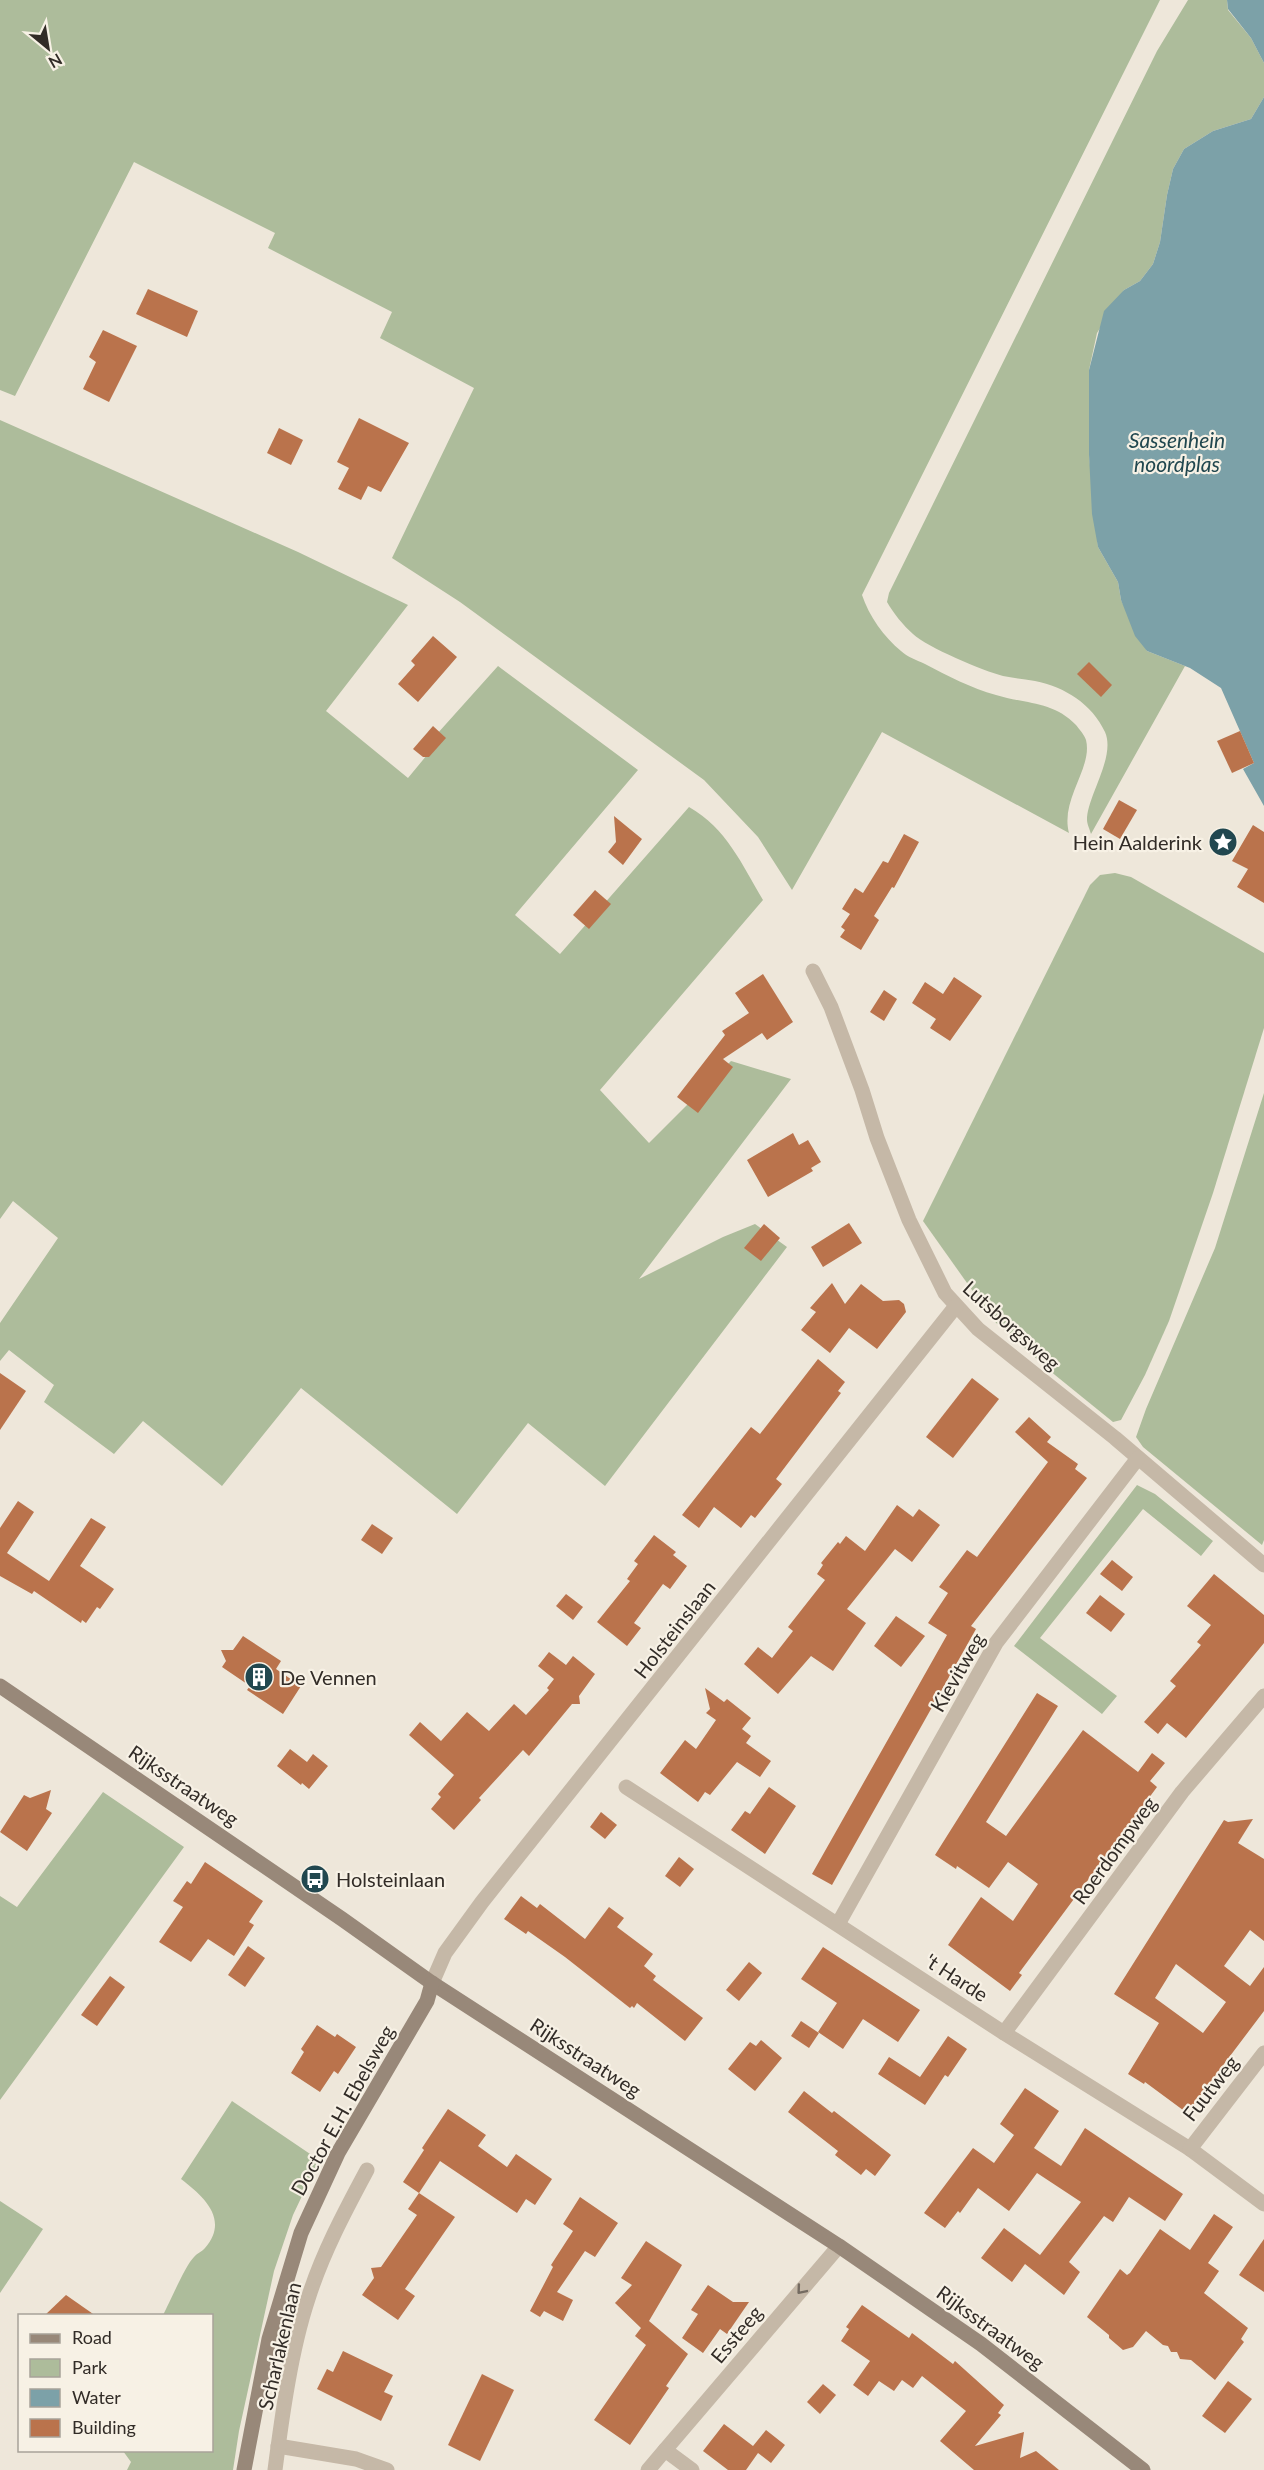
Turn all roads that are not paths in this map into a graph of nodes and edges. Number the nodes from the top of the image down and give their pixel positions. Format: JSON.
{"nodes":[{"id":1,"x":813,"y":971,"type":"dead end"},
{"id":2,"x":957,"y":1306,"type":"junction"},
{"id":3,"x":1137,"y":1458,"type":"junction"},
{"id":4,"x":1264,"y":1565,"type":"edge"},
{"id":5,"x":0,"y":1686,"type":"edge"},
{"id":6,"x":1264,"y":1696,"type":"edge"},
{"id":7,"x":626,"y":1787,"type":"dead end"},
{"id":8,"x":838,"y":1924,"type":"junction"},
{"id":9,"x":432,"y":1983,"type":"junction"},
{"id":10,"x":1005,"y":2033,"type":"junction"},
{"id":11,"x":1264,"y":2053,"type":"edge"},
{"id":12,"x":1190,"y":2149,"type":"junction"},
{"id":13,"x":367,"y":2170,"type":"dead end"},
{"id":14,"x":1264,"y":2204,"type":"edge"},
{"id":15,"x":839,"y":2246,"type":"junction"},
{"id":16,"x":278,"y":2446,"type":"junction"},
{"id":17,"x":665,"y":2450,"type":"junction"},
{"id":18,"x":244,"y":2470,"type":"edge"},
{"id":19,"x":275,"y":2470,"type":"edge"},
{"id":20,"x":387,"y":2470,"type":"edge"},
{"id":21,"x":648,"y":2470,"type":"edge"},
{"id":22,"x":692,"y":2470,"type":"edge"},
{"id":23,"x":1143,"y":2470,"type":"edge"}],
"edges":[{"from":1,"to":2,"type":"street","name":"Lutsborgsweg"},
{"from":2,"to":3,"type":"street","name":"Lutsborgsweg"},
{"from":2,"to":9,"type":"street","name":"Holsteinslaan"},
{"from":3,"to":4,"type":"street","name":"Lutsborgsweg"},
{"from":3,"to":8,"type":"street","name":"Kievitweg"},
{"from":5,"to":9,"type":"main road","name":"Rijksstraatweg"},
{"from":6,"to":10,"type":"street","name":"Roerdompweg"},
{"from":7,"to":8,"type":"street","name":"'t Harde"},
{"from":8,"to":10,"type":"street","name":"'t Harde"},
{"from":9,"to":15,"type":"main road","name":"Rijksstraatweg"},
{"from":9,"to":18,"type":"main road","name":"Doctor E.H. Ebelsweg"},
{"from":10,"to":12,"type":"street","name":"'t Harde"},
{"from":11,"to":12,"type":"street","name":"Fuutweg"},
{"from":12,"to":14,"type":"street","name":"'t Harde"},
{"from":13,"to":16,"type":"street","name":"Scharlakenlaan"},
{"from":15,"to":17,"type":"street","name":"Essteeg","one_way":true},
{"from":15,"to":23,"type":"main road","name":"Rijksstraatweg"},
{"from":16,"to":19,"type":"street","name":"Scharlakenlaan"},
{"from":16,"to":20,"type":"street"},
{"from":17,"to":21,"type":"street","name":"Essteeg"},
{"from":17,"to":22,"type":"street"}]}
